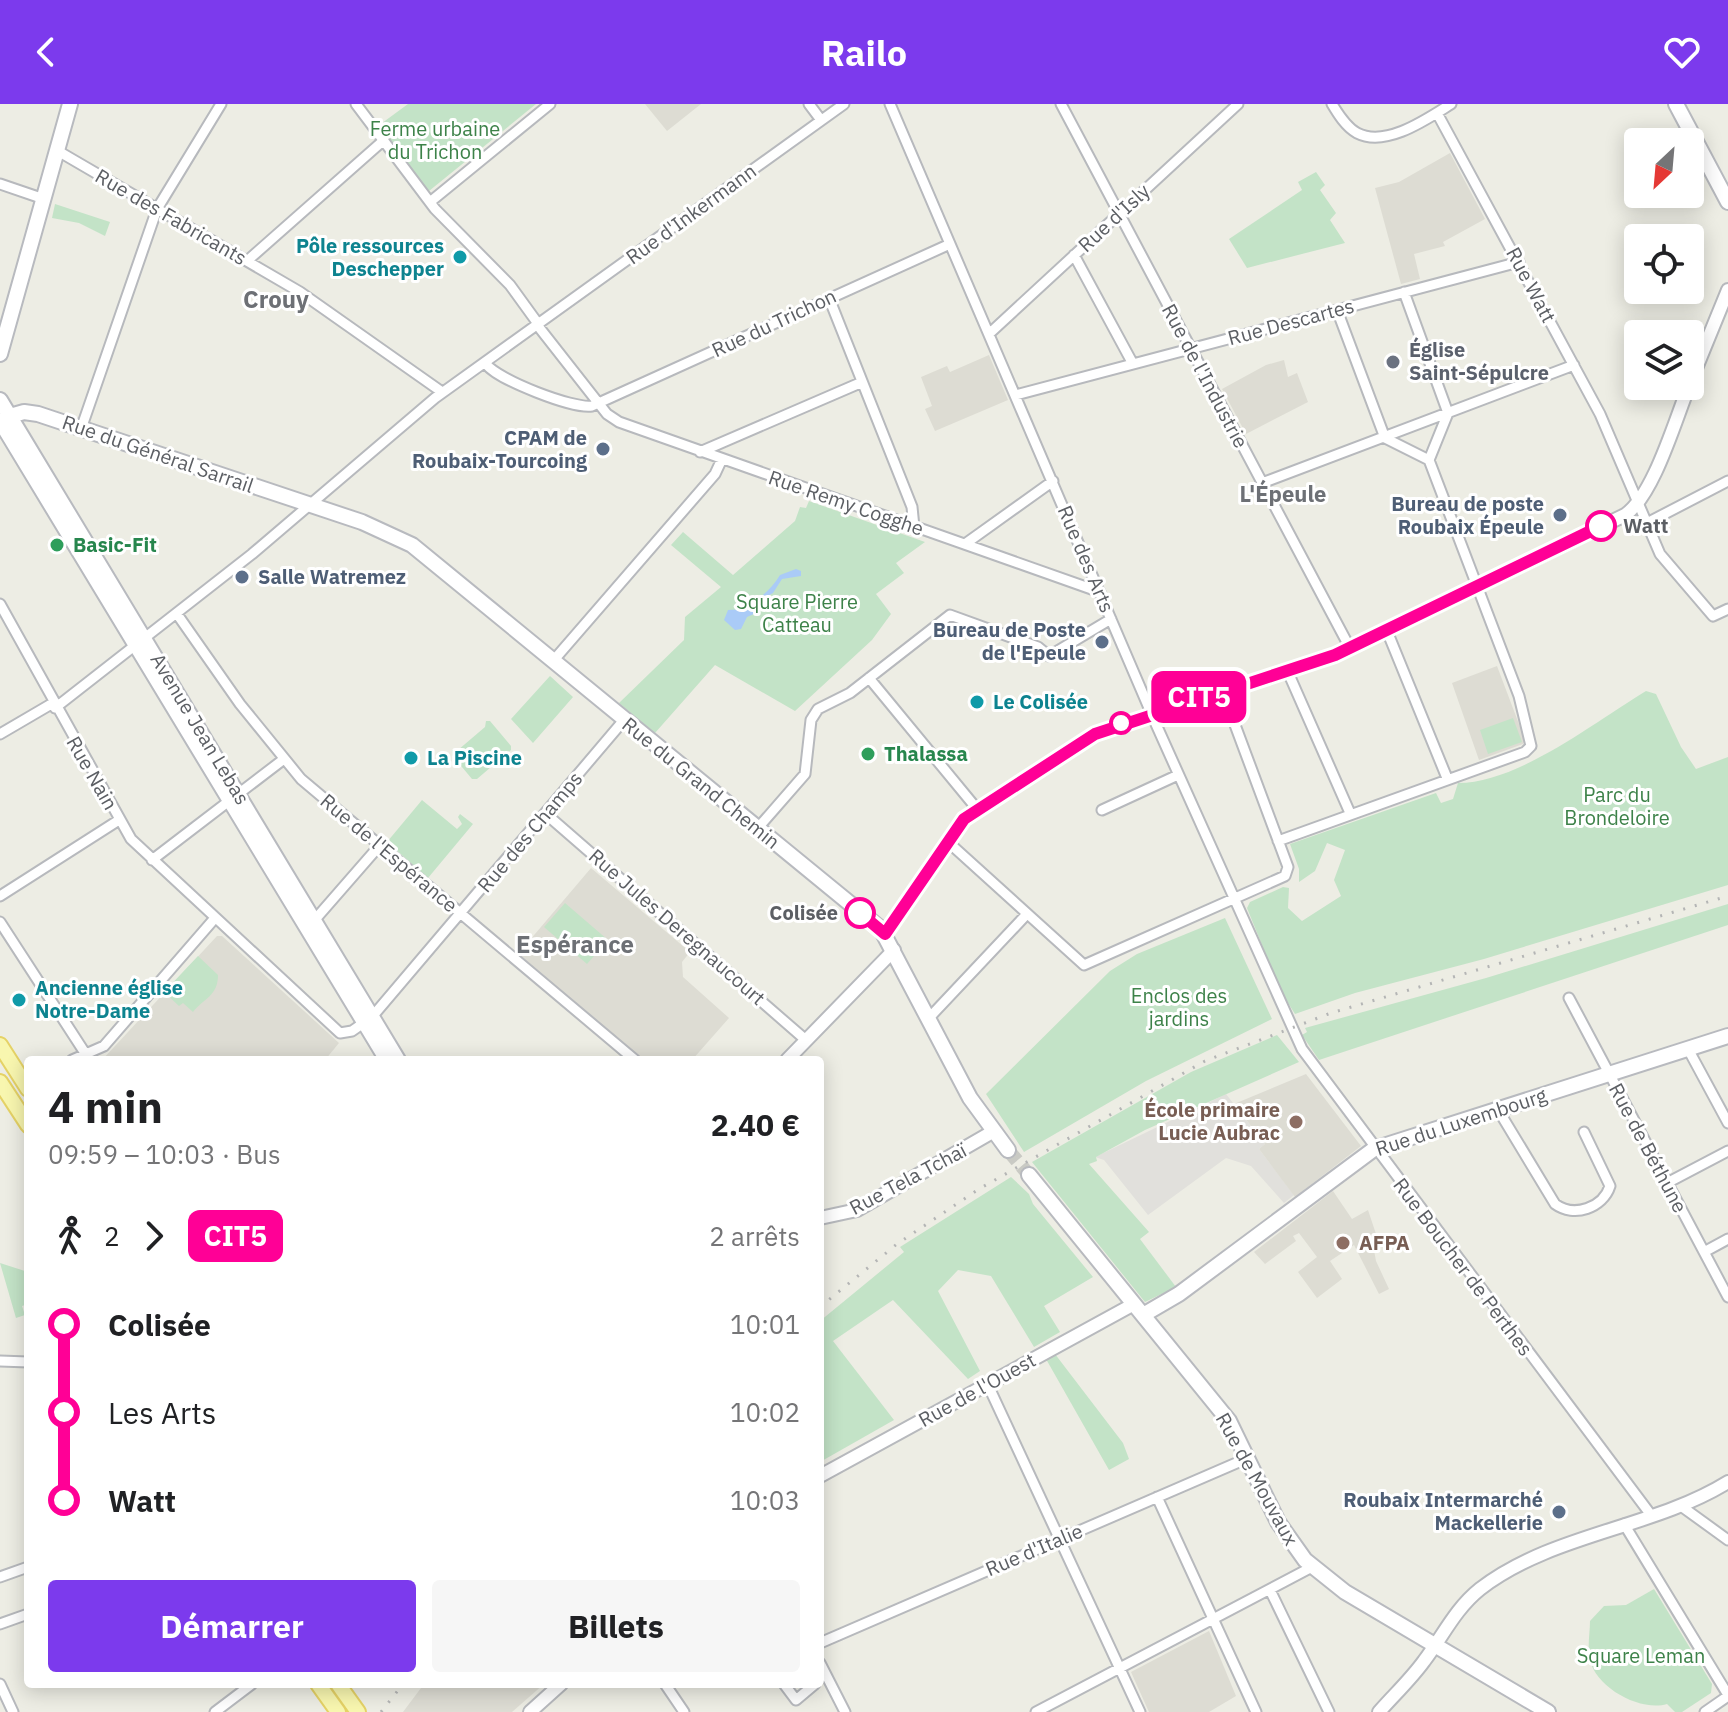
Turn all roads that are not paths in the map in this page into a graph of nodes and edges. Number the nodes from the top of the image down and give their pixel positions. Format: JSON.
{"nodes":[{"id":1,"x":70,"y":104,"type":"edge"},
{"id":2,"x":221,"y":104,"type":"edge"},
{"id":3,"x":356,"y":104,"type":"edge"},
{"id":4,"x":550,"y":104,"type":"edge"},
{"id":5,"x":809,"y":104,"type":"edge"},
{"id":6,"x":844,"y":104,"type":"edge"},
{"id":7,"x":890,"y":104,"type":"edge"},
{"id":8,"x":1061,"y":104,"type":"edge"},
{"id":9,"x":1222,"y":104,"type":"edge"},
{"id":10,"x":1238,"y":104,"type":"edge"},
{"id":11,"x":1332,"y":104,"type":"edge"},
{"id":12,"x":1451,"y":104,"type":"edge"},
{"id":13,"x":1676,"y":104,"type":"edge"},
{"id":14,"x":1228,"y":113,"type":"junction"},
{"id":15,"x":1437,"y":113,"type":"junction"},
{"id":16,"x":821,"y":120,"type":"junction"},
{"id":17,"x":384,"y":140,"type":"junction"},
{"id":18,"x":58,"y":151,"type":"junction"},
{"id":19,"x":0,"y":184,"type":"edge"},
{"id":20,"x":44,"y":199,"type":"junction"},
{"id":21,"x":1727,"y":199,"type":"edge"},
{"id":22,"x":430,"y":202,"type":"junction"},
{"id":23,"x":157,"y":209,"type":"junction"},
{"id":24,"x":1119,"y":214,"type":"junction"},
{"id":25,"x":950,"y":244,"type":"junction"},
{"id":26,"x":1074,"y":255,"type":"junction"},
{"id":27,"x":247,"y":261,"type":"junction"},
{"id":28,"x":1519,"y":262,"type":"junction"},
{"id":29,"x":1404,"y":292,"type":"junction"},
{"id":30,"x":1727,"y":294,"type":"edge"},
{"id":31,"x":829,"y":298,"type":"junction"},
{"id":32,"x":1337,"y":310,"type":"junction"},
{"id":33,"x":538,"y":325,"type":"junction"},
{"id":34,"x":3,"y":332,"type":"edge"},
{"id":35,"x":990,"y":333,"type":"junction"},
{"id":36,"x":1704,"y":348,"type":"edge"},
{"id":37,"x":1190,"y":349,"type":"junction"},
{"id":38,"x":0,"y":354,"type":"edge"},
{"id":39,"x":486,"y":364,"type":"junction"},
{"id":40,"x":1133,"y":364,"type":"junction"},
{"id":41,"x":1574,"y":365,"type":"junction"},
{"id":42,"x":860,"y":383,"type":"junction"},
{"id":43,"x":442,"y":392,"type":"junction"},
{"id":44,"x":1016,"y":395,"type":"junction"},
{"id":45,"x":0,"y":400,"type":"edge"},
{"id":46,"x":1682,"y":400,"type":"edge"},
{"id":47,"x":599,"y":404,"type":"junction"},
{"id":48,"x":1448,"y":413,"type":"junction"},
{"id":49,"x":5,"y":419,"type":"edge"},
{"id":50,"x":81,"y":429,"type":"junction"},
{"id":51,"x":1385,"y":438,"type":"junction"},
{"id":52,"x":700,"y":452,"type":"junction"},
{"id":53,"x":722,"y":459,"type":"junction"},
{"id":54,"x":1429,"y":460,"type":"junction"},
{"id":55,"x":1053,"y":481,"type":"junction"},
{"id":56,"x":1728,"y":481,"type":"edge"},
{"id":57,"x":1262,"y":483,"type":"junction"},
{"id":58,"x":306,"y":504,"type":"junction"},
{"id":59,"x":1637,"y":505,"type":"junction"},
{"id":60,"x":1645,"y":524,"type":"junction"},
{"id":61,"x":914,"y":527,"type":"junction"},
{"id":62,"x":965,"y":544,"type":"junction"},
{"id":63,"x":1477,"y":587,"type":"junction"},
{"id":64,"x":1100,"y":592,"type":"junction"},
{"id":65,"x":0,"y":604,"type":"edge"},
{"id":66,"x":1728,"y":609,"type":"edge"},
{"id":67,"x":177,"y":614,"type":"junction"},
{"id":68,"x":1111,"y":619,"type":"junction"},
{"id":69,"x":1387,"y":631,"type":"junction"},
{"id":70,"x":140,"y":641,"type":"junction"},
{"id":71,"x":1350,"y":648,"type":"junction"},
{"id":72,"x":553,"y":661,"type":"junction"},
{"id":73,"x":1287,"y":670,"type":"junction"},
{"id":74,"x":869,"y":678,"type":"junction"},
{"id":75,"x":1222,"y":690,"type":"junction"},
{"id":76,"x":54,"y":706,"type":"junction"},
{"id":77,"x":1151,"y":714,"type":"junction"},
{"id":78,"x":624,"y":720,"type":"junction"},
{"id":79,"x":0,"y":734,"type":"edge"},
{"id":80,"x":284,"y":759,"type":"junction"},
{"id":81,"x":1178,"y":775,"type":"junction"},
{"id":82,"x":1447,"y":778,"type":"junction"},
{"id":83,"x":234,"y":797,"type":"junction"},
{"id":84,"x":977,"y":809,"type":"junction"},
{"id":85,"x":1102,"y":810,"type":"dead end"},
{"id":86,"x":1350,"y":813,"type":"junction"},
{"id":87,"x":546,"y":814,"type":"junction"},
{"id":88,"x":119,"y":820,"type":"junction"},
{"id":89,"x":757,"y":829,"type":"junction"},
{"id":90,"x":947,"y":841,"type":"junction"},
{"id":91,"x":1278,"y":841,"type":"junction"},
{"id":92,"x":380,"y":845,"type":"junction"},
{"id":93,"x":152,"y":860,"type":"junction"},
{"id":94,"x":0,"y":896,"type":"edge"},
{"id":95,"x":1232,"y":899,"type":"junction"},
{"id":96,"x":462,"y":914,"type":"junction"},
{"id":97,"x":1027,"y":914,"type":"junction"},
{"id":98,"x":215,"y":918,"type":"junction"},
{"id":99,"x":0,"y":922,"type":"edge"},
{"id":100,"x":311,"y":924,"type":"junction"},
{"id":101,"x":885,"y":934,"type":"junction"},
{"id":102,"x":894,"y":950,"type":"junction"},
{"id":103,"x":1569,"y":998,"type":"dead end"},
{"id":104,"x":1284,"y":1013,"type":"joint"},
{"id":105,"x":928,"y":1019,"type":"junction"},
{"id":106,"x":368,"y":1020,"type":"junction"},
{"id":107,"x":1728,"y":1036,"type":"edge"},
{"id":108,"x":807,"y":1041,"type":"junction"},
{"id":109,"x":0,"y":1045,"type":"edge"},
{"id":110,"x":1688,"y":1049,"type":"junction"},
{"id":111,"x":85,"y":1053,"type":"junction"},
{"id":112,"x":79,"y":1056,"type":"edge"},
{"id":113,"x":385,"y":1056,"type":"edge"},
{"id":114,"x":395,"y":1056,"type":"edge"},
{"id":115,"x":630,"y":1056,"type":"edge"},
{"id":116,"x":791,"y":1056,"type":"edge"},
{"id":117,"x":1609,"y":1074,"type":"junction"},
{"id":118,"x":0,"y":1082,"type":"edge"},
{"id":119,"x":24,"y":1082,"type":"edge"},
{"id":120,"x":24,"y":1088,"type":"edge"},
{"id":121,"x":4,"y":1098,"type":"edge"},
{"id":122,"x":1497,"y":1108,"type":"junction"},
{"id":123,"x":24,"y":1120,"type":"edge"},
{"id":124,"x":1728,"y":1123,"type":"edge"},
{"id":125,"x":994,"y":1131,"type":"junction"},
{"id":126,"x":1584,"y":1132,"type":"dead end"},
{"id":127,"x":1374,"y":1149,"type":"junction"},
{"id":128,"x":1008,"y":1150,"type":"tunnel mouth"},
{"id":129,"x":1728,"y":1151,"type":"edge"},
{"id":130,"x":1029,"y":1175,"type":"tunnel mouth"},
{"id":131,"x":1667,"y":1183,"type":"junction"},
{"id":132,"x":824,"y":1217,"type":"edge"},
{"id":133,"x":1728,"y":1239,"type":"edge"},
{"id":134,"x":1704,"y":1252,"type":"junction"},
{"id":135,"x":1728,"y":1297,"type":"edge"},
{"id":136,"x":1139,"y":1310,"type":"junction"},
{"id":137,"x":0,"y":1361,"type":"edge"},
{"id":138,"x":24,"y":1362,"type":"edge"},
{"id":139,"x":987,"y":1383,"type":"junction"},
{"id":140,"x":1248,"y":1458,"type":"junction"},
{"id":141,"x":824,"y":1474,"type":"edge"},
{"id":142,"x":1728,"y":1482,"type":"edge"},
{"id":143,"x":1157,"y":1497,"type":"junction"},
{"id":144,"x":1681,"y":1506,"type":"junction"},
{"id":145,"x":1651,"y":1515,"type":"junction"},
{"id":146,"x":1629,"y":1522,"type":"junction"},
{"id":147,"x":1059,"y":1539,"type":"junction"},
{"id":148,"x":1728,"y":1540,"type":"edge"},
{"id":149,"x":1312,"y":1567,"type":"junction"},
{"id":150,"x":24,"y":1568,"type":"edge"},
{"id":151,"x":0,"y":1577,"type":"edge"},
{"id":152,"x":1270,"y":1590,"type":"junction"},
{"id":153,"x":24,"y":1615,"type":"edge"},
{"id":154,"x":1212,"y":1616,"type":"junction"},
{"id":155,"x":0,"y":1624,"type":"edge"},
{"id":156,"x":824,"y":1641,"type":"edge"},
{"id":157,"x":1435,"y":1645,"type":"junction"},
{"id":158,"x":1119,"y":1669,"type":"junction"},
{"id":159,"x":824,"y":1679,"type":"edge"},
{"id":160,"x":0,"y":1684,"type":"edge"},
{"id":161,"x":247,"y":1688,"type":"edge"},
{"id":162,"x":320,"y":1688,"type":"edge"},
{"id":163,"x":339,"y":1688,"type":"edge"},
{"id":164,"x":557,"y":1688,"type":"edge"},
{"id":165,"x":668,"y":1688,"type":"edge"},
{"id":166,"x":787,"y":1688,"type":"edge"},
{"id":167,"x":810,"y":1688,"type":"edge"},
{"id":168,"x":1728,"y":1696,"type":"edge"},
{"id":169,"x":1050,"y":1709,"type":"edge"},
{"id":170,"x":333,"y":1710,"type":"edge"},
{"id":171,"x":357,"y":1710,"type":"edge"},
{"id":172,"x":13,"y":1712,"type":"edge"},
{"id":173,"x":215,"y":1712,"type":"edge"},
{"id":174,"x":530,"y":1712,"type":"edge"},
{"id":175,"x":684,"y":1712,"type":"edge"},
{"id":176,"x":845,"y":1712,"type":"edge"},
{"id":177,"x":1036,"y":1712,"type":"edge"},
{"id":178,"x":1140,"y":1712,"type":"edge"},
{"id":179,"x":1256,"y":1712,"type":"edge"},
{"id":180,"x":1329,"y":1712,"type":"edge"},
{"id":181,"x":1379,"y":1712,"type":"edge"},
{"id":182,"x":1548,"y":1712,"type":"edge"},
{"id":183,"x":1705,"y":1712,"type":"edge"}],
"edges":[{"from":1,"to":18,"type":"main road"},
{"from":2,"to":23,"type":"street"},
{"from":3,"to":17,"type":"street"},
{"from":4,"to":22,"type":"street"},
{"from":5,"to":16,"type":"street"},
{"from":6,"to":16,"type":"street","name":"Rue d'Inkermann"},
{"from":7,"to":25,"type":"street","name":"Rue des Arts"},
{"from":8,"to":24,"type":"street","name":"Rue de l'Industrie"},
{"from":9,"to":14,"type":"street"},
{"from":10,"to":14,"type":"street","name":"Rue d'Isly"},
{"from":11,"to":15,"type":"street"},
{"from":12,"to":15,"type":"street"},
{"from":13,"to":21,"type":"main road"},
{"from":14,"to":24,"type":"street","name":"Rue d'Isly"},
{"from":15,"to":28,"type":"street","name":"Rue Watt"},
{"from":16,"to":33,"type":"street","name":"Rue d'Inkermann"},
{"from":17,"to":22,"type":"street"},
{"from":17,"to":27,"type":"street"},
{"from":18,"to":20,"type":"main road"},
{"from":18,"to":23,"type":"street","name":"Rue des Fabricants"},
{"from":19,"to":20,"type":"street"},
{"from":20,"to":34,"type":"main road"},
{"from":22,"to":33,"type":"street"},
{"from":23,"to":27,"type":"street","name":"Rue des Fabricants"},
{"from":23,"to":50,"type":"street"},
{"from":24,"to":26,"type":"street","name":"Rue d'Isly"},
{"from":24,"to":37,"type":"street","name":"Rue de l'Industrie"},
{"from":25,"to":31,"type":"street","name":"Rue du Trichon"},
{"from":25,"to":35,"type":"street","name":"Rue des Arts"},
{"from":26,"to":35,"type":"street","name":"Rue d'Isly"},
{"from":26,"to":40,"type":"street"},
{"from":27,"to":43,"type":"street","name":"Rue des Fabricants"},
{"from":28,"to":29,"type":"street","name":"Rue Descartes"},
{"from":28,"to":41,"type":"street","name":"Rue Watt"},
{"from":29,"to":32,"type":"street","name":"Rue Descartes"},
{"from":29,"to":48,"type":"street"},
{"from":30,"to":36,"type":"street"},
{"from":31,"to":42,"type":"street"},
{"from":31,"to":47,"type":"street","name":"Rue du Trichon"},
{"from":32,"to":37,"type":"street","name":"Rue Descartes"},
{"from":32,"to":51,"type":"street"},
{"from":33,"to":39,"type":"street","name":"Rue d'Inkermann"},
{"from":33,"to":47,"type":"street"},
{"from":34,"to":38,"type":"main road"},
{"from":35,"to":44,"type":"street","name":"Rue des Arts"},
{"from":37,"to":40,"type":"street","name":"Rue Descartes"},
{"from":37,"to":57,"type":"street","name":"Rue de l'Industrie"},
{"from":39,"to":43,"type":"street","name":"Rue d'Inkermann"},
{"from":39,"to":47,"type":"street"},
{"from":40,"to":44,"type":"street","name":"Rue Descartes"},
{"from":41,"to":48,"type":"street"},
{"from":41,"to":59,"type":"street","name":"Rue Watt"},
{"from":42,"to":52,"type":"street"},
{"from":42,"to":61,"type":"street"},
{"from":43,"to":58,"type":"street","name":"Rue d'Inkermann"},
{"from":44,"to":55,"type":"street","name":"Rue des Arts"},
{"from":45,"to":49,"type":"main road","name":"Avenue Jean Lebas"},
{"from":46,"to":59,"type":"street"},
{"from":47,"to":52,"type":"street","name":"Rue Remy Cogghe"},
{"from":48,"to":51,"type":"street"},
{"from":48,"to":54,"type":"street"},
{"from":49,"to":50,"type":"main road","name":"Rue du Général Sarrail"},
{"from":49,"to":70,"type":"main road","name":"Avenue Jean Lebas"},
{"from":50,"to":58,"type":"main road","name":"Rue du Général Sarrail"},
{"from":51,"to":54,"type":"street"},
{"from":51,"to":57,"type":"street"},
{"from":52,"to":53,"type":"street","name":"Rue Remy Cogghe"},
{"from":53,"to":61,"type":"street","name":"Rue Remy Cogghe"},
{"from":53,"to":72,"type":"street"},
{"from":54,"to":63,"type":"street"},
{"from":55,"to":62,"type":"street"},
{"from":55,"to":64,"type":"street","name":"Rue des Arts"},
{"from":56,"to":60,"type":"street"},
{"from":57,"to":71,"type":"street","name":"Rue de l'Industrie"},
{"from":58,"to":67,"type":"street","name":"Rue d'Inkermann"},
{"from":58,"to":72,"type":"main road","name":"Rue du Grand Chemin"},
{"from":59,"to":60,"type":"street","name":"Rue Watt"},
{"from":59,"to":63,"type":"street"},
{"from":60,"to":66,"type":"street","name":"Rue Watt"},
{"from":61,"to":62,"type":"street","name":"Rue Remy Cogghe"},
{"from":62,"to":64,"type":"street","name":"Rue Remy Cogghe"},
{"from":63,"to":69,"type":"street"},
{"from":63,"to":82,"type":"street"},
{"from":64,"to":68,"type":"street","name":"Rue des Arts"},
{"from":65,"to":76,"type":"street","name":"Rue Nain"},
{"from":67,"to":70,"type":"street","name":"Rue d'Inkermann"},
{"from":67,"to":80,"type":"street","name":"Rue de l'Espérance"},
{"from":68,"to":74,"type":"street"},
{"from":68,"to":77,"type":"street","name":"Rue des Arts"},
{"from":69,"to":71,"type":"street"},
{"from":69,"to":82,"type":"street"},
{"from":70,"to":76,"type":"street","name":"Rue d'Inkermann"},
{"from":70,"to":83,"type":"main road","name":"Avenue Jean Lebas"},
{"from":71,"to":73,"type":"street"},
{"from":72,"to":78,"type":"main road","name":"Rue du Grand Chemin"},
{"from":73,"to":75,"type":"street"},
{"from":73,"to":86,"type":"street"},
{"from":74,"to":84,"type":"street"},
{"from":74,"to":89,"type":"street"},
{"from":75,"to":77,"type":"street"},
{"from":75,"to":91,"type":"street"},
{"from":76,"to":79,"type":"street","name":"Rue d'Inkermann"},
{"from":76,"to":88,"type":"street","name":"Rue Nain"},
{"from":77,"to":81,"type":"street","name":"Rue des Arts"},
{"from":77,"to":84,"type":"street"},
{"from":78,"to":87,"type":"street","name":"Rue des Champs"},
{"from":78,"to":89,"type":"main road","name":"Rue du Grand Chemin"},
{"from":80,"to":83,"type":"street"},
{"from":80,"to":92,"type":"street","name":"Rue de l'Espérance"},
{"from":81,"to":85,"type":"street"},
{"from":81,"to":95,"type":"street","name":"Rue des Arts"},
{"from":82,"to":86,"type":"street"},
{"from":83,"to":93,"type":"street"},
{"from":83,"to":100,"type":"main road","name":"Avenue Jean Lebas"},
{"from":84,"to":90,"type":"street"},
{"from":86,"to":91,"type":"street"},
{"from":87,"to":96,"type":"street","name":"Rue des Champs"},
{"from":87,"to":108,"type":"street","name":"Rue Jules Deregnaucourt"},
{"from":88,"to":93,"type":"street","name":"Rue Nain"},
{"from":88,"to":94,"type":"street"},
{"from":89,"to":101,"type":"main road","name":"Rue du Grand Chemin"},
{"from":90,"to":97,"type":"street"},
{"from":90,"to":101,"type":"street"},
{"from":91,"to":95,"type":"street"},
{"from":92,"to":96,"type":"street","name":"Rue de l'Espérance"},
{"from":92,"to":100,"type":"street"},
{"from":93,"to":98,"type":"street","name":"Rue Nain"},
{"from":95,"to":97,"type":"street"},
{"from":95,"to":104,"type":"street","name":"Rue des Arts"},
{"from":96,"to":106,"type":"street","name":"Rue des Champs"},
{"from":96,"to":115,"type":"street","name":"Rue de l'Espérance"},
{"from":97,"to":105,"type":"street"},
{"from":98,"to":106,"type":"street","name":"Rue Nain"},
{"from":98,"to":111,"type":"street"},
{"from":99,"to":111,"type":"street"},
{"from":100,"to":106,"type":"main road","name":"Avenue Jean Lebas"},
{"from":101,"to":102,"type":"main road","name":"Rue du Grand Chemin"},
{"from":102,"to":105,"type":"main road","name":"Rue du Grand Chemin"},
{"from":102,"to":108,"type":"street"},
{"from":103,"to":117,"type":"street","name":"Rue de Béthune"},
{"from":104,"to":127,"type":"street","name":"Rue Boucher de Perthes"},
{"from":105,"to":125,"type":"main road","name":"Rue du Grand Chemin"},
{"from":106,"to":113,"type":"main road","name":"Avenue Jean Lebas"},
{"from":106,"to":114,"type":"main road","name":"Avenue Jean Lebas"},
{"from":107,"to":110,"type":"main road","name":"Rue du Luxembourg"},
{"from":108,"to":116,"type":"street"},
{"from":109,"to":119,"type":"main road"},
{"from":110,"to":117,"type":"main road","name":"Rue du Luxembourg"},
{"from":110,"to":124,"type":"street"},
{"from":111,"to":112,"type":"street"},
{"from":117,"to":122,"type":"main road","name":"Rue du Luxembourg"},
{"from":117,"to":131,"type":"street","name":"Rue de Béthune"},
{"from":118,"to":121,"type":"main road"},
{"from":120,"to":121,"type":"street"},
{"from":121,"to":123,"type":"main road"},
{"from":122,"to":126,"type":"street"},
{"from":122,"to":127,"type":"main road","name":"Rue du Luxembourg"},
{"from":125,"to":128,"type":"main road","name":"Rue du Grand Chemin"},
{"from":125,"to":132,"type":"street","name":"Rue Tela Tchaï"},
{"from":127,"to":136,"type":"main road","name":"Rue du Luxembourg"},
{"from":127,"to":145,"type":"street","name":"Rue Boucher de Perthes"},
{"from":129,"to":131,"type":"street"},
{"from":130,"to":136,"type":"main road","name":"Rue de Mouvaux"},
{"from":131,"to":134,"type":"street","name":"Rue de Béthune"},
{"from":133,"to":134,"type":"street"},
{"from":134,"to":135,"type":"street","name":"Rue de Béthune"},
{"from":136,"to":139,"type":"street","name":"Rue de l'Ouest"},
{"from":136,"to":140,"type":"main road","name":"Rue de Mouvaux"},
{"from":137,"to":138,"type":"street"},
{"from":139,"to":141,"type":"street","name":"Rue de l'Ouest"},
{"from":139,"to":147,"type":"street"},
{"from":140,"to":143,"type":"street","name":"Rue d'Italie"},
{"from":140,"to":149,"type":"main road","name":"Rue de Mouvaux"},
{"from":142,"to":144,"type":"street"},
{"from":143,"to":147,"type":"street","name":"Rue d'Italie"},
{"from":143,"to":154,"type":"street"},
{"from":144,"to":145,"type":"street"},
{"from":144,"to":148,"type":"street"},
{"from":145,"to":146,"type":"street"},
{"from":146,"to":157,"type":"street"},
{"from":146,"to":168,"type":"street"},
{"from":147,"to":156,"type":"street","name":"Rue d'Italie"},
{"from":147,"to":158,"type":"street"},
{"from":149,"to":152,"type":"street"},
{"from":149,"to":157,"type":"main road","name":"Rue de Mouvaux"},
{"from":150,"to":151,"type":"street"},
{"from":152,"to":154,"type":"street"},
{"from":152,"to":180,"type":"street"},
{"from":153,"to":155,"type":"street"},
{"from":154,"to":158,"type":"street"},
{"from":154,"to":179,"type":"street"},
{"from":157,"to":181,"type":"street"},
{"from":157,"to":182,"type":"main road","name":"Rue de Mouvaux"},
{"from":158,"to":169,"type":"street"},
{"from":158,"to":178,"type":"street"},
{"from":159,"to":176,"type":"street"},
{"from":160,"to":172,"type":"street"},
{"from":161,"to":173,"type":"street"},
{"from":162,"to":170,"type":"main road"},
{"from":163,"to":171,"type":"main road"},
{"from":164,"to":174,"type":"street"},
{"from":165,"to":175,"type":"street"},
{"from":166,"to":167,"type":"street"},
{"from":168,"to":183,"type":"street"},
{"from":169,"to":177,"type":"street"}]}
